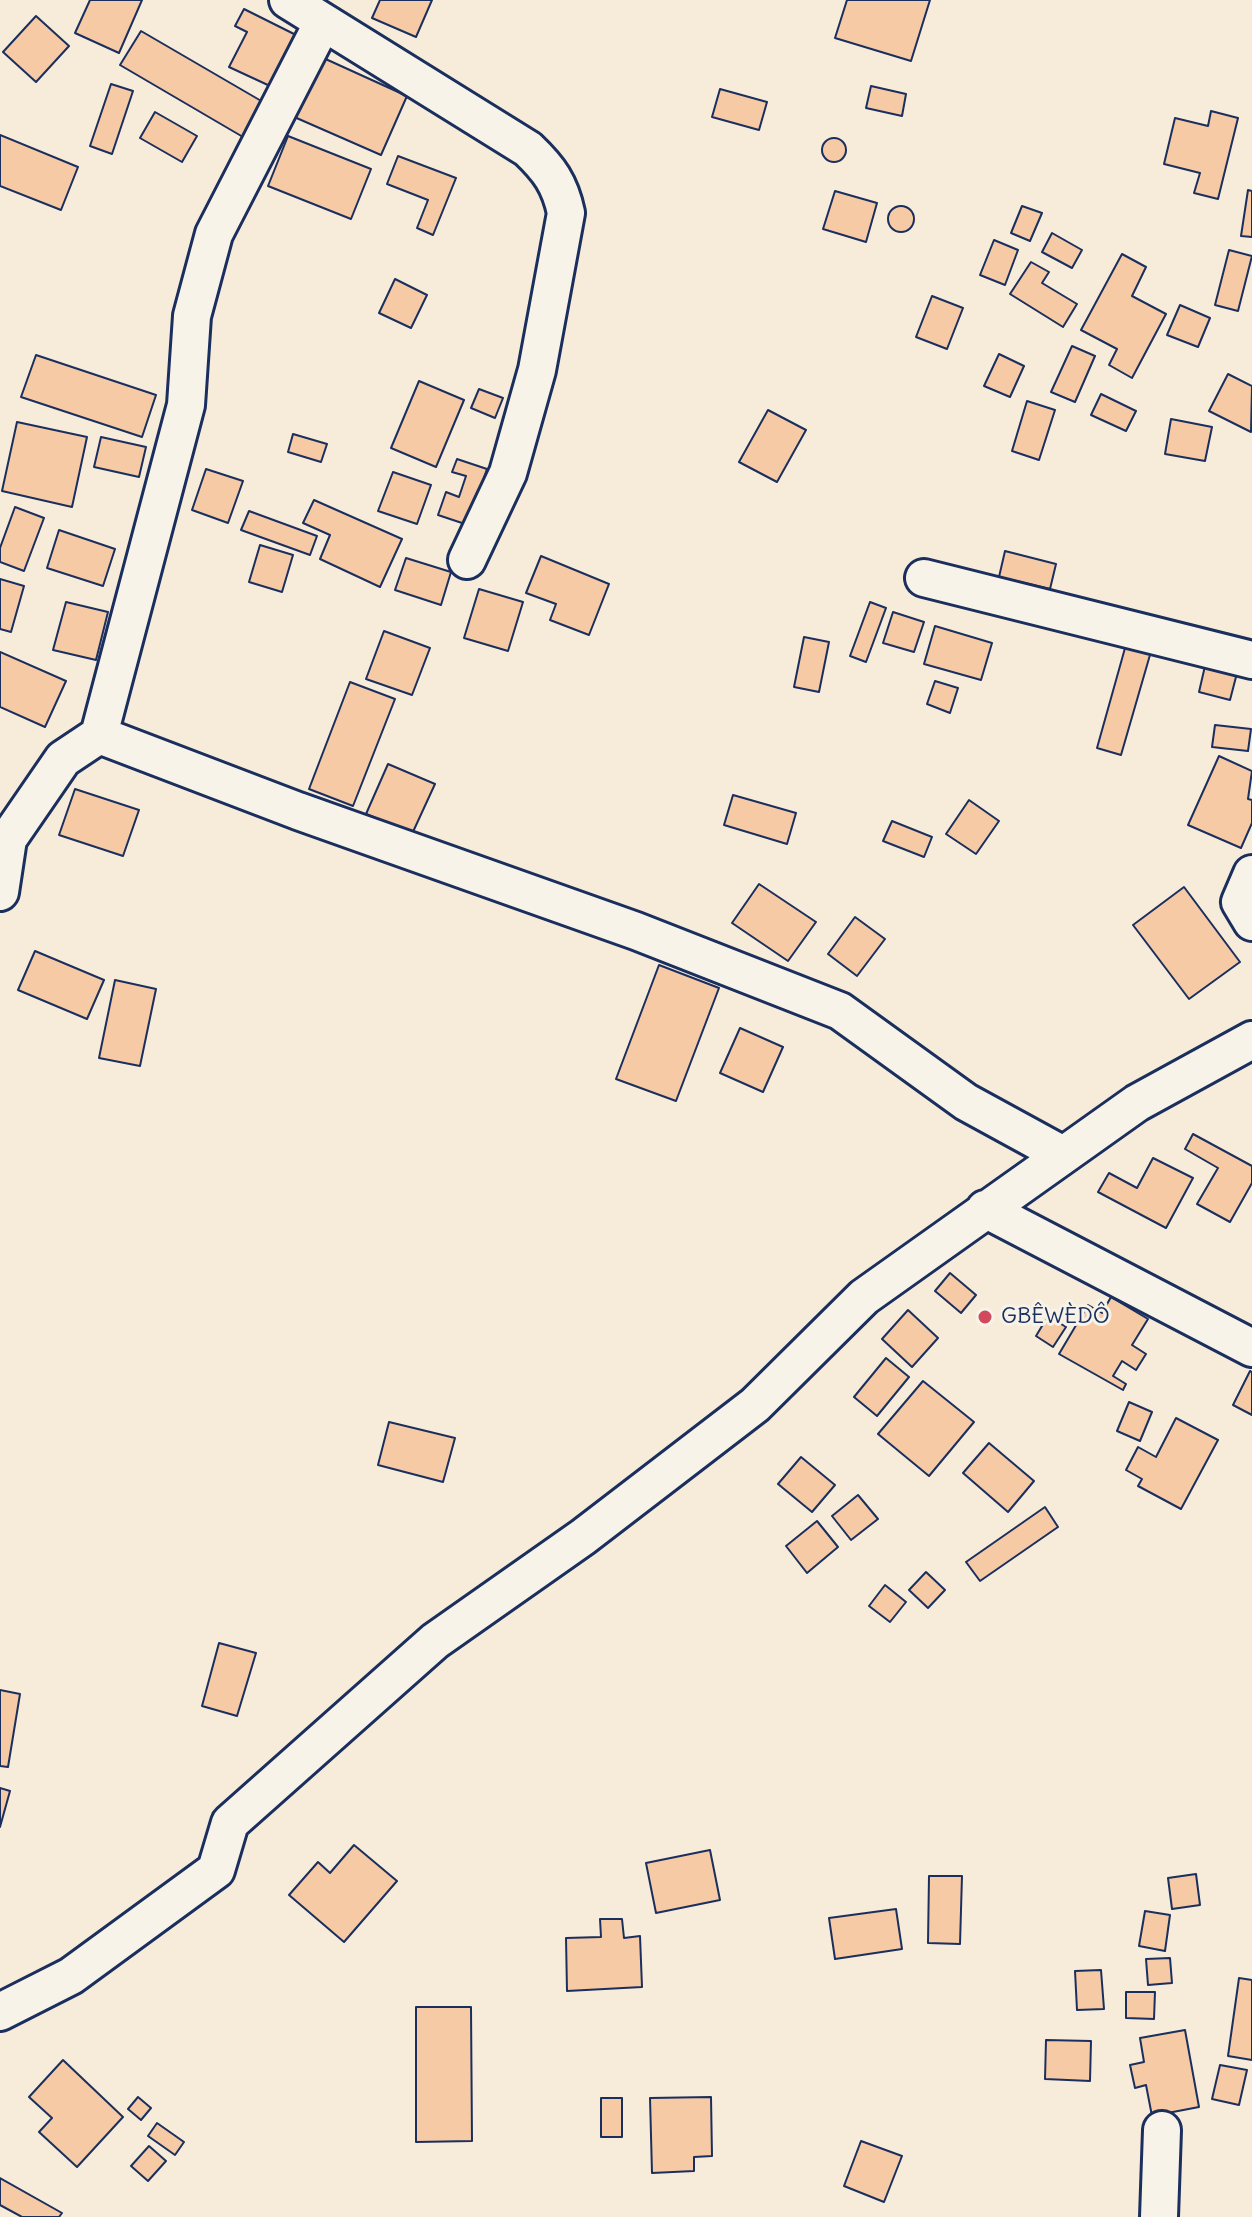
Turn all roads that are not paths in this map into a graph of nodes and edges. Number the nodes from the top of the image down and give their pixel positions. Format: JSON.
{"nodes":[{"id":1,"x":288,"y":0,"type":"edge"},
{"id":2,"x":323,"y":22,"type":"junction"},
{"id":3,"x":467,"y":560,"type":"dead end"},
{"id":4,"x":924,"y":578,"type":"dead end"},
{"id":5,"x":1252,"y":660,"type":"edge"},
{"id":6,"x":99,"y":735,"type":"junction"},
{"id":7,"x":1252,"y":874,"type":"edge"},
{"id":8,"x":0,"y":892,"type":"edge"},
{"id":9,"x":1252,"y":922,"type":"edge"},
{"id":10,"x":1252,"y":1040,"type":"edge"},
{"id":11,"x":1063,"y":1155,"type":"junction"},
{"id":12,"x":985,"y":1209,"type":"junction"},
{"id":13,"x":1252,"y":1348,"type":"edge"},
{"id":14,"x":0,"y":2012,"type":"edge"},
{"id":15,"x":1162,"y":2130,"type":"dead end"},
{"id":16,"x":1159,"y":2217,"type":"edge"}],
"edges":[{"from":1,"to":2,"type":"street"},
{"from":2,"to":3,"type":"street"},
{"from":2,"to":6,"type":"street"},
{"from":4,"to":5,"type":"street"},
{"from":6,"to":8,"type":"street"},
{"from":6,"to":11,"type":"street"},
{"from":7,"to":9,"type":"street"},
{"from":10,"to":11,"type":"street"},
{"from":11,"to":12,"type":"street"},
{"from":12,"to":13,"type":"street"},
{"from":12,"to":14,"type":"street"},
{"from":15,"to":16,"type":"street"}]}
